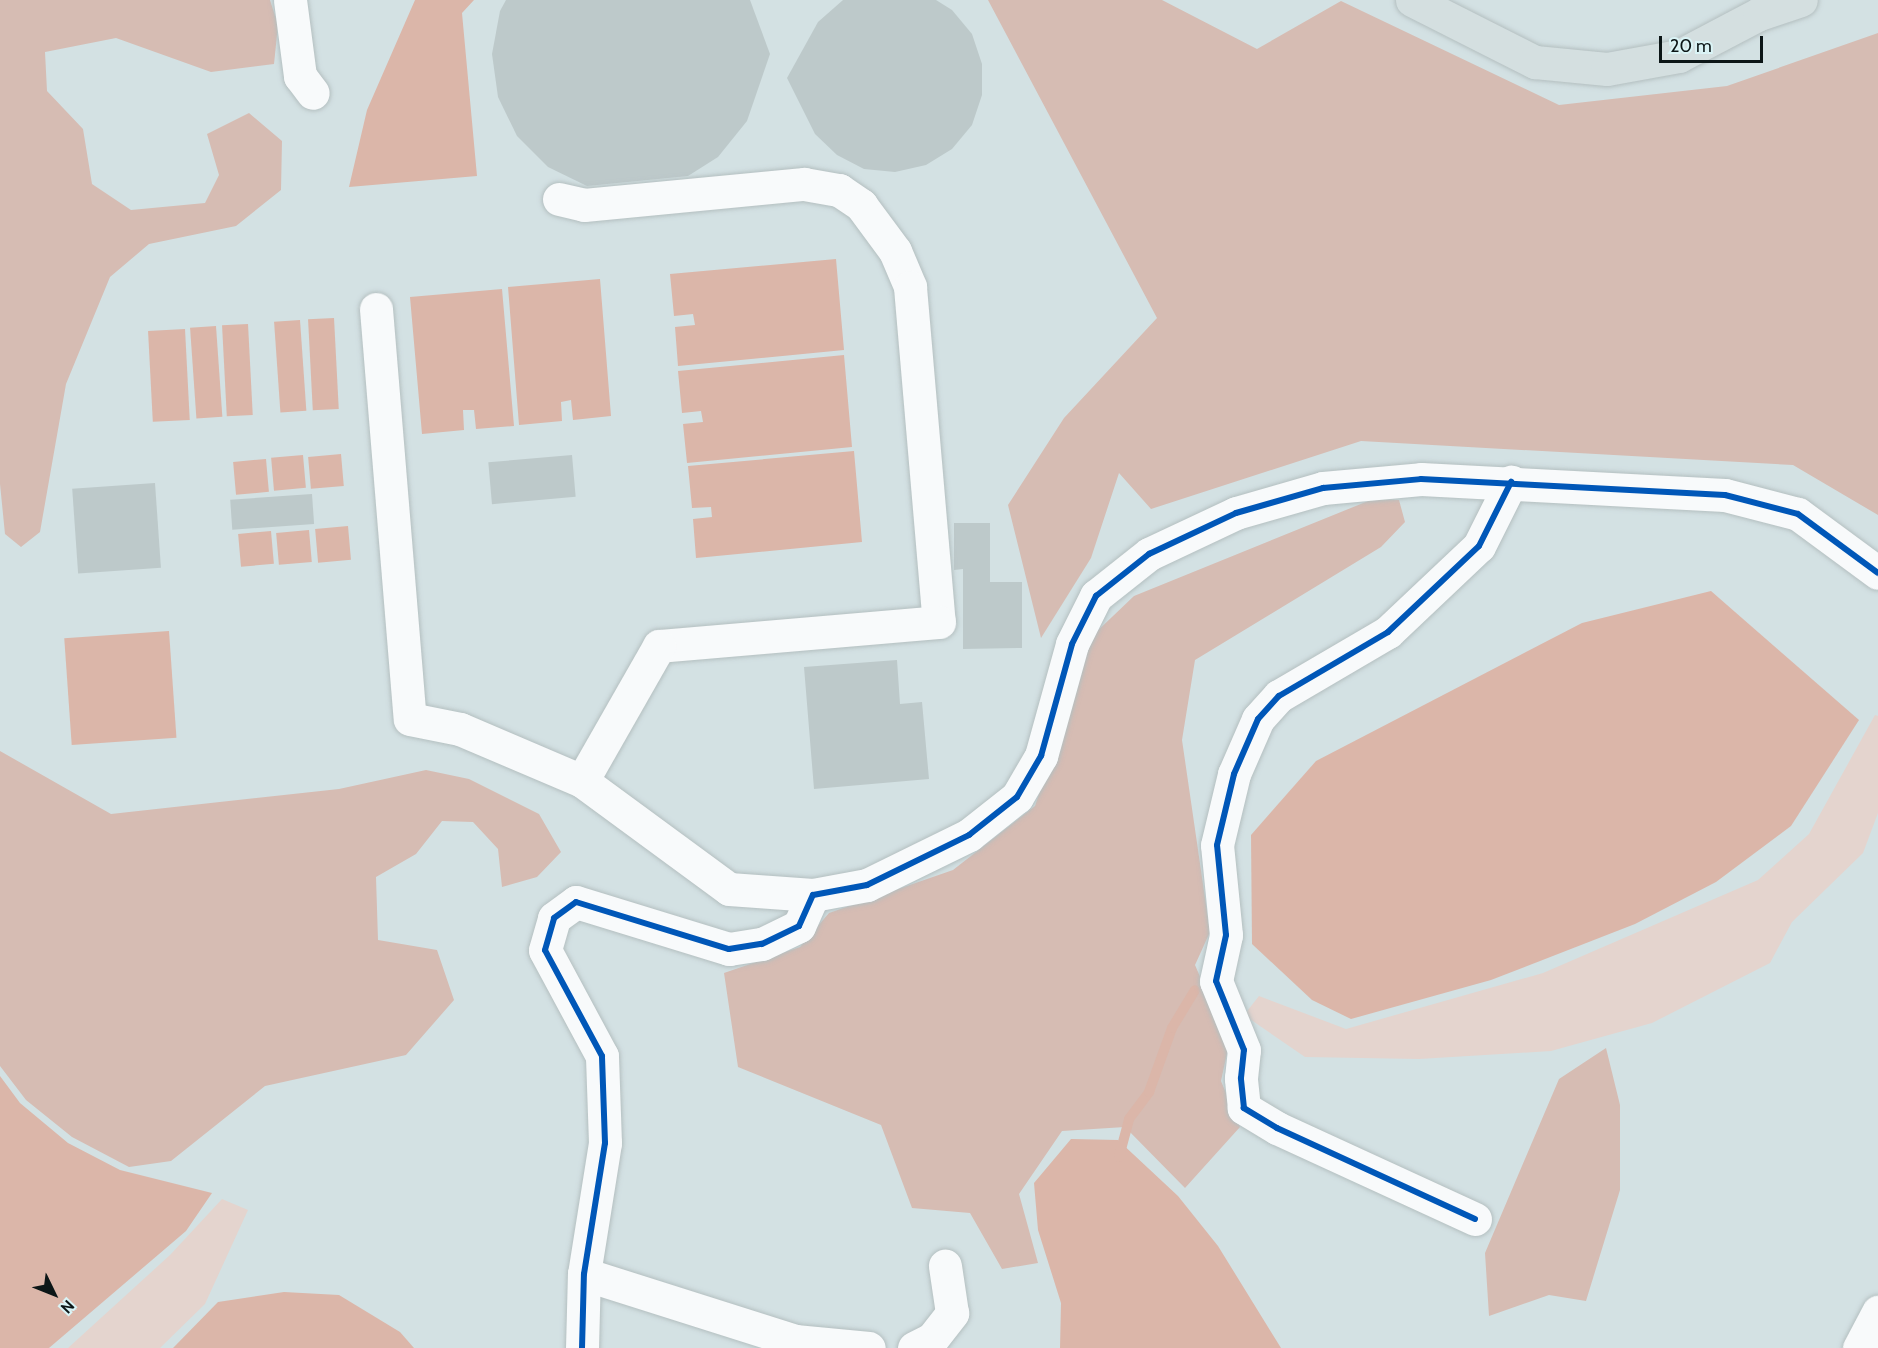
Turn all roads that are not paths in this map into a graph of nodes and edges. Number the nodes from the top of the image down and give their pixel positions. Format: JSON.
{"nodes":[{"id":1,"x":290,"y":0,"type":"edge"},
{"id":2,"x":1412,"y":0,"type":"edge"},
{"id":3,"x":1801,"y":0,"type":"edge"},
{"id":4,"x":313,"y":93,"type":"dead end"},
{"id":5,"x":559,"y":199,"type":"dead end"},
{"id":6,"x":376,"y":309,"type":"dead end"},
{"id":7,"x":1511,"y":482,"type":"junction"},
{"id":8,"x":1878,"y":573,"type":"edge"},
{"id":9,"x":582,"y":781,"type":"junction"},
{"id":10,"x":813,"y":895,"type":"junction"},
{"id":11,"x":1475,"y":1219,"type":"dead end"},
{"id":12,"x":945,"y":1266,"type":"dead end"},
{"id":13,"x":584,"y":1274,"type":"junction"},
{"id":14,"x":1878,"y":1312,"type":"edge"},
{"id":15,"x":582,"y":1348,"type":"edge"},
{"id":16,"x":869,"y":1348,"type":"edge"},
{"id":17,"x":914,"y":1348,"type":"edge"},
{"id":18,"x":1859,"y":1348,"type":"edge"}],
"edges":[{"from":1,"to":4,"type":"street"},
{"from":2,"to":3,"type":"main road"},
{"from":5,"to":9,"type":"street"},
{"from":6,"to":9,"type":"street"},
{"from":7,"to":8,"type":"street"},
{"from":7,"to":10,"type":"street"},
{"from":7,"to":11,"type":"street"},
{"from":9,"to":10,"type":"street"},
{"from":10,"to":13,"type":"street"},
{"from":12,"to":17,"type":"street"},
{"from":13,"to":15,"type":"street"},
{"from":13,"to":16,"type":"street"},
{"from":14,"to":18,"type":"street"}]}
